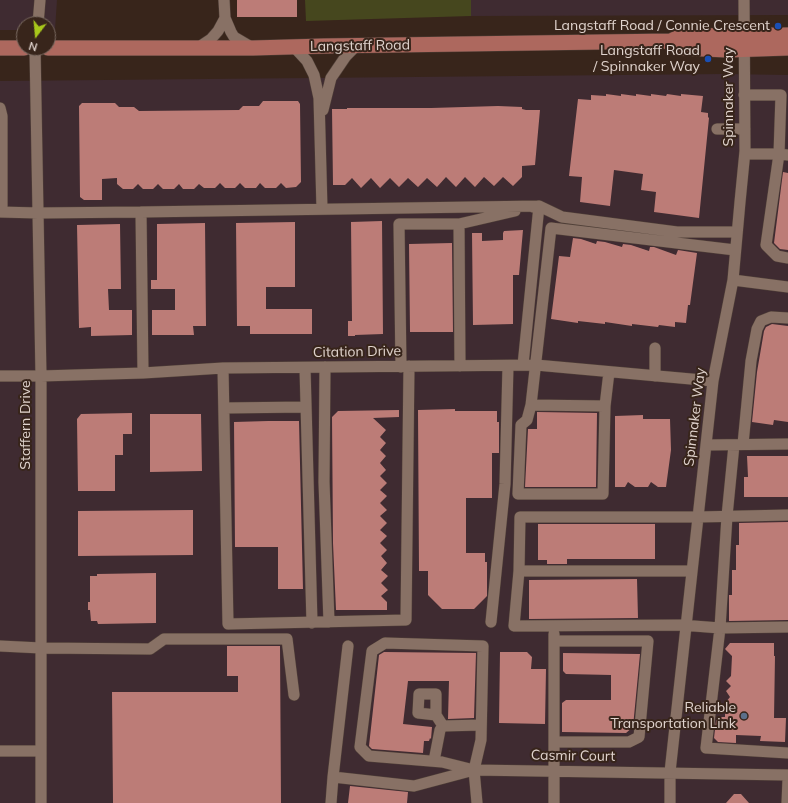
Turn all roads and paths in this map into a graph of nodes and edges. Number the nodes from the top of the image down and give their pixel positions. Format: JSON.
{"nodes":[{"id":1,"x":40,"y":0,"type":"edge"},
{"id":2,"x":224,"y":0,"type":"edge"},
{"id":3,"x":744,"y":0,"type":"edge"},
{"id":4,"x":39,"y":16,"type":"edge"},
{"id":5,"x":225,"y":18,"type":"junction"},
{"id":6,"x":788,"y":35,"type":"edge"},
{"id":7,"x":744,"y":42,"type":"junction"},
{"id":8,"x":357,"y":46,"type":"junction"},
{"id":9,"x":199,"y":47,"type":"junction"},
{"id":10,"x":294,"y":47,"type":"junction"},
{"id":11,"x":0,"y":48,"type":"edge"},
{"id":12,"x":16,"y":48,"type":"edge"},
{"id":13,"x":56,"y":48,"type":"edge"},
{"id":14,"x":253,"y":48,"type":"junction"},
{"id":15,"x":788,"y":48,"type":"edge"},
{"id":16,"x":35,"y":56,"type":"edge"},
{"id":17,"x":785,"y":91,"type":"edge"},
{"id":18,"x":744,"y":95,"type":"junction"},
{"id":19,"x":0,"y":108,"type":"edge"},
{"id":20,"x":321,"y":123,"type":"junction"},
{"id":21,"x":745,"y":129,"type":"junction"},
{"id":22,"x":717,"y":130,"type":"dead end"},
{"id":23,"x":744,"y":154,"type":"junction"},
{"id":24,"x":784,"y":154,"type":"edge"},
{"id":25,"x":539,"y":206,"type":"junction"},
{"id":26,"x":322,"y":209,"type":"junction"},
{"id":27,"x":1,"y":212,"type":"edge"},
{"id":28,"x":141,"y":212,"type":"junction"},
{"id":29,"x":38,"y":213,"type":"junction"},
{"id":30,"x":458,"y":224,"type":"junction"},
{"id":31,"x":737,"y":232,"type":"junction"},
{"id":32,"x":735,"y":250,"type":"junction"},
{"id":33,"x":788,"y":258,"type":"edge"},
{"id":34,"x":732,"y":280,"type":"junction"},
{"id":35,"x":788,"y":287,"type":"edge"},
{"id":36,"x":788,"y":318,"type":"edge"},
{"id":37,"x":655,"y":348,"type":"dead end"},
{"id":38,"x":523,"y":365,"type":"junction"},
{"id":39,"x":536,"y":365,"type":"junction"},
{"id":40,"x":405,"y":366,"type":"junction"},
{"id":41,"x":460,"y":366,"type":"junction"},
{"id":42,"x":508,"y":366,"type":"junction"},
{"id":43,"x":325,"y":367,"type":"junction"},
{"id":44,"x":223,"y":368,"type":"junction"},
{"id":45,"x":305,"y":368,"type":"junction"},
{"id":46,"x":609,"y":372,"type":"junction"},
{"id":47,"x":143,"y":373,"type":"junction"},
{"id":48,"x":0,"y":376,"type":"edge"},
{"id":49,"x":41,"y":376,"type":"junction"},
{"id":50,"x":655,"y":376,"type":"junction"},
{"id":51,"x":713,"y":381,"type":"junction"},
{"id":52,"x":531,"y":405,"type":"junction"},
{"id":53,"x":605,"y":406,"type":"junction"},
{"id":54,"x":306,"y":407,"type":"junction"},
{"id":55,"x":224,"y":408,"type":"junction"},
{"id":56,"x":739,"y":444,"type":"junction"},
{"id":57,"x":788,"y":444,"type":"edge"},
{"id":58,"x":706,"y":445,"type":"junction"},
{"id":59,"x":788,"y":515,"type":"edge"},
{"id":60,"x":727,"y":516,"type":"junction"},
{"id":61,"x":698,"y":517,"type":"junction"},
{"id":62,"x":519,"y":571,"type":"junction"},
{"id":63,"x":692,"y":571,"type":"junction"},
{"id":64,"x":329,"y":622,"type":"junction"},
{"id":65,"x":491,"y":622,"type":"dead end"},
{"id":66,"x":312,"y":623,"type":"junction"},
{"id":67,"x":554,"y":626,"type":"junction"},
{"id":68,"x":686,"y":626,"type":"junction"},
{"id":69,"x":788,"y":627,"type":"edge"},
{"id":70,"x":720,"y":628,"type":"junction"},
{"id":71,"x":554,"y":641,"type":"junction"},
{"id":72,"x":0,"y":646,"type":"edge"},
{"id":73,"x":348,"y":646,"type":"dead end"},
{"id":74,"x":41,"y":648,"type":"junction"},
{"id":75,"x":294,"y":695,"type":"dead end"},
{"id":76,"x":436,"y":715,"type":"dead end"},
{"id":77,"x":481,"y":725,"type":"junction"},
{"id":78,"x":443,"y":726,"type":"junction"},
{"id":79,"x":554,"y":742,"type":"junction"},
{"id":80,"x":0,"y":751,"type":"edge"},
{"id":81,"x":41,"y":751,"type":"junction"},
{"id":82,"x":788,"y":753,"type":"edge"},
{"id":83,"x":434,"y":761,"type":"junction"},
{"id":84,"x":474,"y":770,"type":"junction"},
{"id":85,"x":554,"y":771,"type":"junction"},
{"id":86,"x":670,"y":772,"type":"junction"},
{"id":87,"x":788,"y":775,"type":"edge"},
{"id":88,"x":333,"y":777,"type":"junction"},
{"id":89,"x":788,"y":780,"type":"edge"},
{"id":90,"x":41,"y":803,"type":"edge"},
{"id":91,"x":331,"y":803,"type":"edge"},
{"id":92,"x":477,"y":803,"type":"edge"},
{"id":93,"x":554,"y":803,"type":"edge"},
{"id":94,"x":670,"y":803,"type":"edge"},
{"id":95,"x":787,"y":803,"type":"edge"}],
"edges":[{"from":1,"to":4,"type":"street"},
{"from":2,"to":5,"type":"street"},
{"from":3,"to":7,"type":"street","name":"Spinnaker Way"},
{"from":5,"to":9,"type":"street"},
{"from":5,"to":14,"type":"street"},
{"from":6,"to":7,"type":"main road","name":"Langstaff Road"},
{"from":7,"to":8,"type":"main road","name":"Langstaff Road"},
{"from":7,"to":15,"type":"main road","name":"Langstaff Road"},
{"from":7,"to":18,"type":"street","name":"Spinnaker Way"},
{"from":8,"to":10,"type":"main road","name":"Langstaff Road"},
{"from":8,"to":20,"type":"street"},
{"from":9,"to":13,"type":"main road","name":"Langstaff Road"},
{"from":9,"to":14,"type":"main road","name":"Langstaff Road"},
{"from":10,"to":14,"type":"main road","name":"Langstaff Road"},
{"from":10,"to":20,"type":"street"},
{"from":11,"to":12,"type":"main road"},
{"from":16,"to":29,"type":"street","name":"Staffern Drive"},
{"from":17,"to":18,"type":"street"},
{"from":17,"to":24,"type":"street"},
{"from":18,"to":21,"type":"street","name":"Spinnaker Way"},
{"from":19,"to":27,"type":"street"},
{"from":20,"to":26,"type":"street"},
{"from":21,"to":22,"type":"street"},
{"from":21,"to":23,"type":"street","name":"Spinnaker Way"},
{"from":23,"to":24,"type":"street"},
{"from":23,"to":31,"type":"street","name":"Spinnaker Way"},
{"from":24,"to":33,"type":"street"},
{"from":25,"to":26,"type":"street"},
{"from":25,"to":30,"type":"street"},
{"from":25,"to":31,"type":"street"},
{"from":25,"to":38,"type":"street"},
{"from":26,"to":28,"type":"street"},
{"from":27,"to":29,"type":"street"},
{"from":28,"to":29,"type":"street"},
{"from":28,"to":47,"type":"street"},
{"from":29,"to":49,"type":"street","name":"Staffern Drive"},
{"from":30,"to":40,"type":"street"},
{"from":30,"to":41,"type":"street"},
{"from":31,"to":32,"type":"street","name":"Spinnaker Way"},
{"from":32,"to":34,"type":"street","name":"Spinnaker Way"},
{"from":32,"to":39,"type":"street"},
{"from":34,"to":35,"type":"street"},
{"from":34,"to":51,"type":"street","name":"Spinnaker Way"},
{"from":36,"to":56,"type":"street"},
{"from":37,"to":50,"type":"street"},
{"from":38,"to":39,"type":"street","name":"Citation Drive"},
{"from":38,"to":42,"type":"street","name":"Citation Drive"},
{"from":39,"to":46,"type":"street","name":"Citation Drive"},
{"from":39,"to":52,"type":"street"},
{"from":40,"to":41,"type":"street","name":"Citation Drive"},
{"from":40,"to":43,"type":"street","name":"Citation Drive"},
{"from":40,"to":64,"type":"street"},
{"from":41,"to":42,"type":"street","name":"Citation Drive"},
{"from":42,"to":65,"type":"street"},
{"from":43,"to":45,"type":"street","name":"Citation Drive"},
{"from":43,"to":64,"type":"street"},
{"from":44,"to":45,"type":"street","name":"Citation Drive"},
{"from":44,"to":47,"type":"street","name":"Citation Drive"},
{"from":44,"to":55,"type":"street"},
{"from":45,"to":54,"type":"street"},
{"from":46,"to":50,"type":"street","name":"Citation Drive"},
{"from":46,"to":53,"type":"street"},
{"from":47,"to":49,"type":"street","name":"Citation Drive"},
{"from":48,"to":49,"type":"street","name":"Citation Drive"},
{"from":49,"to":74,"type":"street","name":"Staffern Drive"},
{"from":50,"to":51,"type":"street","name":"Citation Drive"},
{"from":51,"to":58,"type":"street","name":"Spinnaker Way"},
{"from":52,"to":53,"type":"street"},
{"from":52,"to":53,"type":"street"},
{"from":54,"to":55,"type":"street"},
{"from":54,"to":66,"type":"street"},
{"from":55,"to":66,"type":"street"},
{"from":56,"to":57,"type":"street"},
{"from":56,"to":58,"type":"street"},
{"from":56,"to":60,"type":"street"},
{"from":58,"to":61,"type":"street","name":"Spinnaker Way"},
{"from":59,"to":60,"type":"street"},
{"from":60,"to":61,"type":"street"},
{"from":60,"to":70,"type":"street"},
{"from":61,"to":62,"type":"street"},
{"from":61,"to":63,"type":"street","name":"Spinnaker Way"},
{"from":62,"to":63,"type":"street"},
{"from":62,"to":67,"type":"street"},
{"from":63,"to":68,"type":"street","name":"Spinnaker Way"},
{"from":64,"to":66,"type":"street"},
{"from":67,"to":68,"type":"street"},
{"from":67,"to":71,"type":"street"},
{"from":68,"to":70,"type":"street"},
{"from":68,"to":86,"type":"street","name":"Spinnaker Way"},
{"from":69,"to":70,"type":"street"},
{"from":70,"to":82,"type":"street"},
{"from":71,"to":79,"type":"street"},
{"from":71,"to":79,"type":"street"},
{"from":72,"to":74,"type":"street"},
{"from":73,"to":88,"type":"street"},
{"from":74,"to":75,"type":"street"},
{"from":74,"to":81,"type":"street","name":"Staffern Drive"},
{"from":76,"to":78,"type":"street"},
{"from":77,"to":78,"type":"street"},
{"from":77,"to":83,"type":"street"},
{"from":77,"to":84,"type":"street"},
{"from":78,"to":83,"type":"street"},
{"from":79,"to":85,"type":"street"},
{"from":80,"to":81,"type":"street"},
{"from":81,"to":90,"type":"street","name":"Staffern Drive"},
{"from":83,"to":84,"type":"street"},
{"from":84,"to":85,"type":"street","name":"Casmir Court"},
{"from":84,"to":88,"type":"street"},
{"from":84,"to":92,"type":"street"},
{"from":85,"to":86,"type":"street","name":"Casmir Court"},
{"from":85,"to":93,"type":"street"},
{"from":86,"to":87,"type":"street","name":"Casmir Court"},
{"from":86,"to":94,"type":"street","name":"Spinnaker Way"},
{"from":88,"to":91,"type":"street"},
{"from":89,"to":95,"type":"street"}]}
